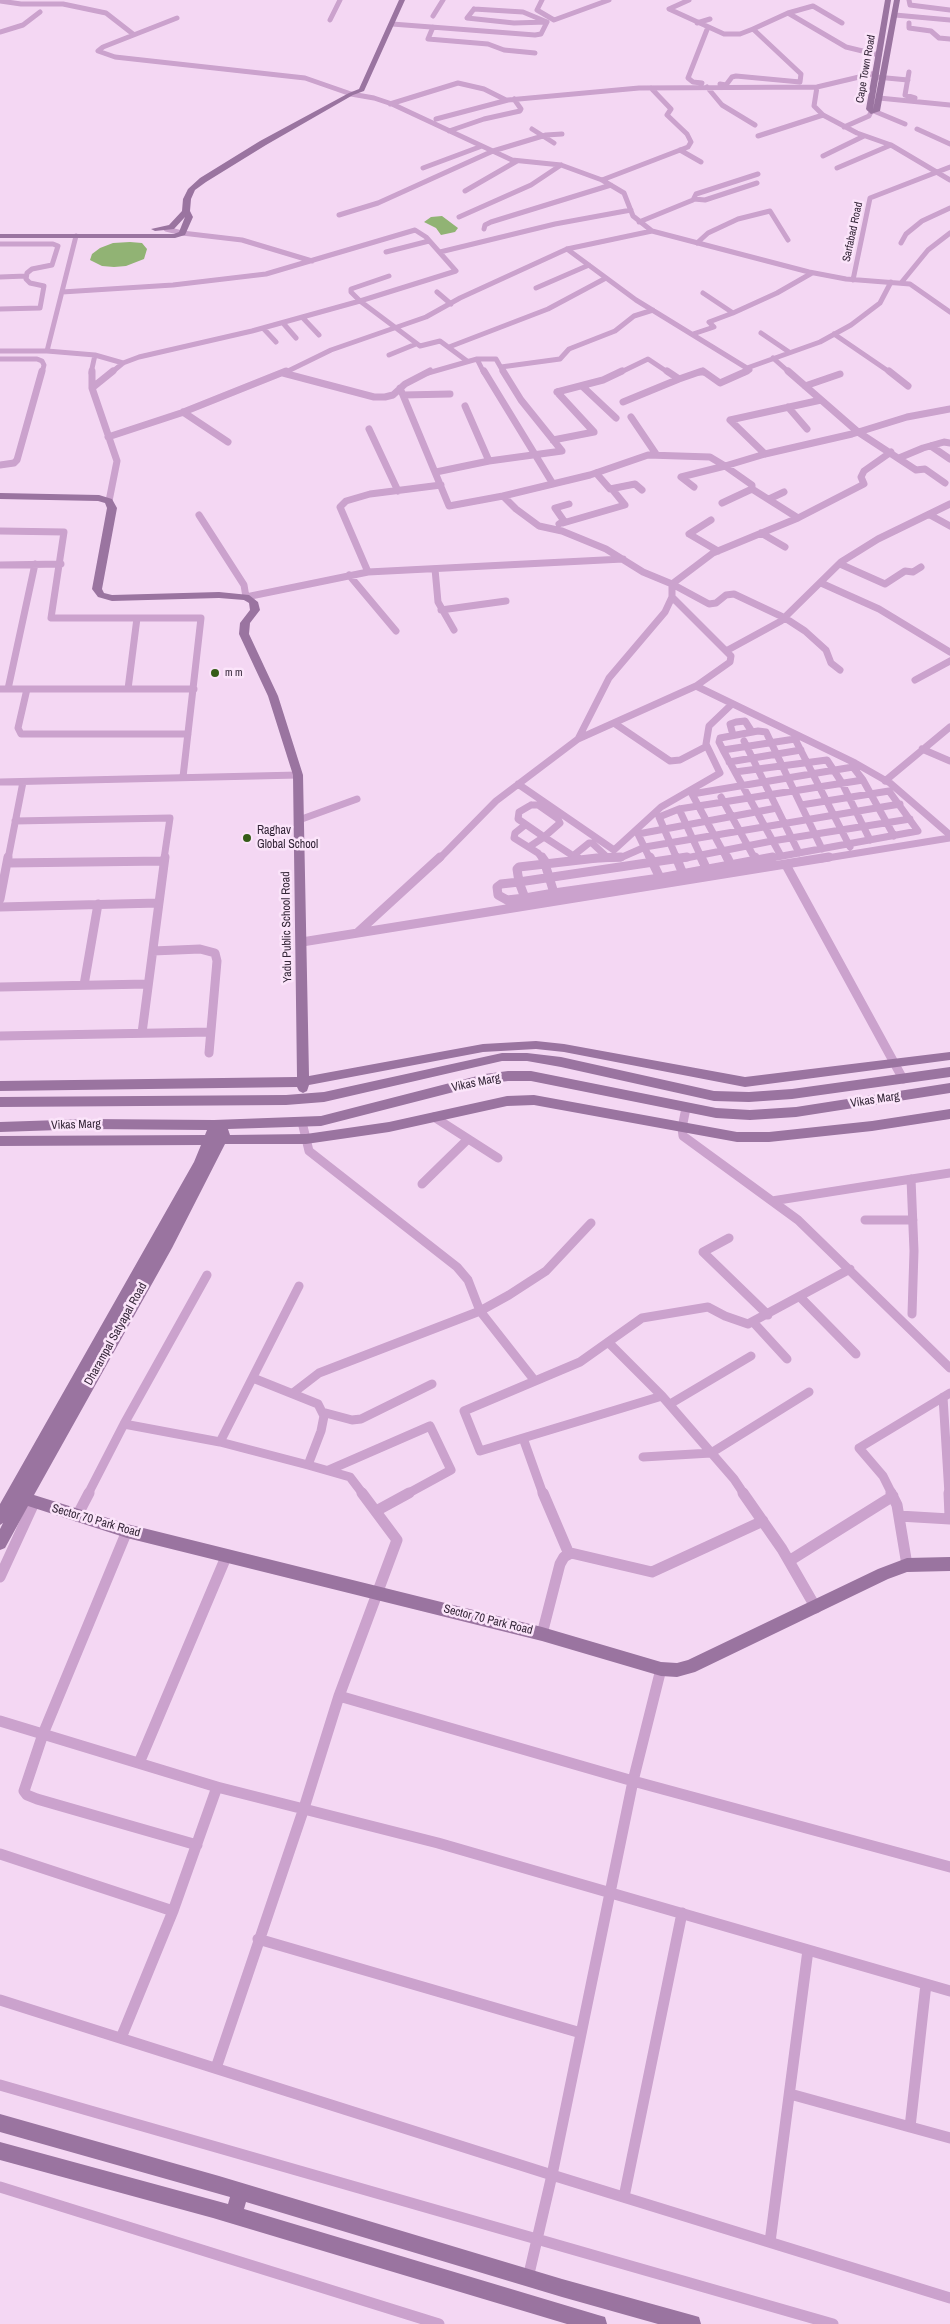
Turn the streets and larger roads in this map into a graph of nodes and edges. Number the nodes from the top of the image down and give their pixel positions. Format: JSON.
{"nodes":[{"id":1,"x":74,"y":0,"type":"edge"},
{"id":2,"x":340,"y":0,"type":"edge"},
{"id":3,"x":394,"y":0,"type":"edge"},
{"id":4,"x":402,"y":0,"type":"edge"},
{"id":5,"x":442,"y":0,"type":"edge"},
{"id":6,"x":542,"y":0,"type":"edge"},
{"id":7,"x":609,"y":0,"type":"edge"},
{"id":8,"x":689,"y":0,"type":"edge"},
{"id":9,"x":888,"y":0,"type":"edge"},
{"id":10,"x":897,"y":0,"type":"edge"},
{"id":11,"x":909,"y":0,"type":"edge"},
{"id":12,"x":0,"y":1,"type":"edge"},
{"id":13,"x":63,"y":4,"type":"junction"},
{"id":14,"x":950,"y":10,"type":"edge"},
{"id":15,"x":40,"y":12,"type":"dead end"},
{"id":16,"x":788,"y":13,"type":"junction"},
{"id":17,"x":177,"y":18,"type":"dead end"},
{"id":18,"x":894,"y":18,"type":"junction"},
{"id":19,"x":710,"y":19,"type":"dead end"},
{"id":20,"x":939,"y":19,"type":"junction"},
{"id":21,"x":330,"y":20,"type":"dead end"},
{"id":22,"x":950,"y":20,"type":"edge"},
{"id":23,"x":392,"y":22,"type":"junction"},
{"id":24,"x":547,"y":22,"type":"junction"},
{"id":25,"x":909,"y":22,"type":"junction"},
{"id":26,"x":697,"y":23,"type":"junction"},
{"id":27,"x":842,"y":23,"type":"dead end"},
{"id":28,"x":431,"y":26,"type":"junction"},
{"id":29,"x":708,"y":27,"type":"junction"},
{"id":30,"x":753,"y":29,"type":"junction"},
{"id":31,"x":0,"y":32,"type":"edge"},
{"id":32,"x":133,"y":34,"type":"junction"},
{"id":33,"x":950,"y":39,"type":"edge"},
{"id":34,"x":535,"y":53,"type":"dead end"},
{"id":35,"x":879,"y":55,"type":"junction"},
{"id":36,"x":909,"y":72,"type":"dead end"},
{"id":37,"x":875,"y":75,"type":"junction"},
{"id":38,"x":884,"y":80,"type":"junction"},
{"id":39,"x":908,"y":82,"type":"junction"},
{"id":40,"x":707,"y":87,"type":"junction"},
{"id":41,"x":817,"y":87,"type":"junction"},
{"id":42,"x":651,"y":88,"type":"junction"},
{"id":43,"x":351,"y":94,"type":"junction"},
{"id":44,"x":880,"y":98,"type":"junction"},
{"id":45,"x":514,"y":99,"type":"junction"},
{"id":46,"x":506,"y":100,"type":"junction"},
{"id":47,"x":950,"y":103,"type":"edge"},
{"id":48,"x":390,"y":104,"type":"junction"},
{"id":49,"x":872,"y":111,"type":"junction"},
{"id":50,"x":823,"y":115,"type":"junction"},
{"id":51,"x":436,"y":119,"type":"dead end"},
{"id":52,"x":905,"y":124,"type":"dead end"},
{"id":53,"x":755,"y":125,"type":"dead end"},
{"id":54,"x":844,"y":127,"type":"junction"},
{"id":55,"x":532,"y":129,"type":"dead end"},
{"id":56,"x":917,"y":129,"type":"dead end"},
{"id":57,"x":449,"y":131,"type":"junction"},
{"id":58,"x":562,"y":134,"type":"dead end"},
{"id":59,"x":543,"y":136,"type":"junction"},
{"id":60,"x":758,"y":136,"type":"dead end"},
{"id":61,"x":864,"y":136,"type":"junction"},
{"id":62,"x":554,"y":143,"type":"dead end"},
{"id":63,"x":950,"y":144,"type":"edge"},
{"id":64,"x":891,"y":145,"type":"junction"},
{"id":65,"x":482,"y":146,"type":"junction"},
{"id":66,"x":680,"y":150,"type":"junction"},
{"id":67,"x":493,"y":151,"type":"junction"},
{"id":68,"x":823,"y":156,"type":"dead end"},
{"id":69,"x":517,"y":161,"type":"junction"},
{"id":70,"x":702,"y":162,"type":"dead end"},
{"id":71,"x":561,"y":165,"type":"junction"},
{"id":72,"x":950,"y":167,"type":"edge"},
{"id":73,"x":423,"y":168,"type":"dead end"},
{"id":74,"x":837,"y":168,"type":"dead end"},
{"id":75,"x":936,"y":173,"type":"junction"},
{"id":76,"x":758,"y":174,"type":"dead end"},
{"id":77,"x":602,"y":180,"type":"junction"},
{"id":78,"x":950,"y":180,"type":"edge"},
{"id":79,"x":757,"y":183,"type":"dead end"},
{"id":80,"x":611,"y":185,"type":"junction"},
{"id":81,"x":465,"y":191,"type":"dead end"},
{"id":82,"x":694,"y":199,"type":"junction"},
{"id":83,"x":950,"y":208,"type":"edge"},
{"id":84,"x":631,"y":210,"type":"junction"},
{"id":85,"x":186,"y":211,"type":"junction"},
{"id":86,"x":339,"y":215,"type":"dead end"},
{"id":87,"x":460,"y":217,"type":"dead end"},
{"id":88,"x":639,"y":222,"type":"junction"},
{"id":89,"x":166,"y":229,"type":"junction"},
{"id":90,"x":484,"y":229,"type":"dead end"},
{"id":91,"x":0,"y":230,"type":"edge"},
{"id":92,"x":652,"y":231,"type":"junction"},
{"id":93,"x":182,"y":233,"type":"junction"},
{"id":94,"x":950,"y":233,"type":"edge"},
{"id":95,"x":0,"y":236,"type":"edge"},
{"id":96,"x":76,"y":236,"type":"junction"},
{"id":97,"x":788,"y":240,"type":"dead end"},
{"id":98,"x":429,"y":241,"type":"junction"},
{"id":99,"x":901,"y":242,"type":"dead end"},
{"id":100,"x":697,"y":243,"type":"junction"},
{"id":101,"x":0,"y":244,"type":"edge"},
{"id":102,"x":567,"y":249,"type":"junction"},
{"id":103,"x":386,"y":252,"type":"dead end"},
{"id":104,"x":440,"y":252,"type":"junction"},
{"id":105,"x":312,"y":261,"type":"junction"},
{"id":106,"x":589,"y":265,"type":"junction"},
{"id":107,"x":812,"y":273,"type":"junction"},
{"id":108,"x":26,"y":276,"type":"junction"},
{"id":109,"x":389,"y":276,"type":"dead end"},
{"id":110,"x":0,"y":277,"type":"edge"},
{"id":111,"x":606,"y":278,"type":"junction"},
{"id":112,"x":853,"y":280,"type":"junction"},
{"id":113,"x":891,"y":282,"type":"junction"},
{"id":114,"x":901,"y":283,"type":"junction"},
{"id":115,"x":536,"y":288,"type":"dead end"},
{"id":116,"x":62,"y":292,"type":"junction"},
{"id":117,"x":436,"y":292,"type":"dead end"},
{"id":118,"x":703,"y":293,"type":"dead end"},
{"id":119,"x":360,"y":301,"type":"junction"},
{"id":120,"x":451,"y":304,"type":"junction"},
{"id":121,"x":0,"y":309,"type":"edge"},
{"id":122,"x":654,"y":310,"type":"junction"},
{"id":123,"x":950,"y":312,"type":"edge"},
{"id":124,"x":733,"y":313,"type":"junction"},
{"id":125,"x":303,"y":318,"type":"junction"},
{"id":126,"x":283,"y":323,"type":"junction"},
{"id":127,"x":263,"y":328,"type":"junction"},
{"id":128,"x":394,"y":328,"type":"junction"},
{"id":129,"x":761,"y":333,"type":"dead end"},
{"id":130,"x":693,"y":334,"type":"junction"},
{"id":131,"x":834,"y":334,"type":"junction"},
{"id":132,"x":319,"y":335,"type":"dead end"},
{"id":133,"x":296,"y":338,"type":"dead end"},
{"id":134,"x":276,"y":342,"type":"dead end"},
{"id":135,"x":416,"y":344,"type":"junction"},
{"id":136,"x":449,"y":347,"type":"junction"},
{"id":137,"x":47,"y":350,"type":"junction"},
{"id":138,"x":0,"y":351,"type":"edge"},
{"id":139,"x":789,"y":352,"type":"junction"},
{"id":140,"x":95,"y":355,"type":"junction"},
{"id":141,"x":389,"y":355,"type":"dead end"},
{"id":142,"x":773,"y":358,"type":"junction"},
{"id":143,"x":0,"y":359,"type":"edge"},
{"id":144,"x":478,"y":359,"type":"junction"},
{"id":145,"x":467,"y":361,"type":"junction"},
{"id":146,"x":123,"y":363,"type":"junction"},
{"id":147,"x":501,"y":367,"type":"junction"},
{"id":148,"x":747,"y":368,"type":"junction"},
{"id":149,"x":283,"y":373,"type":"junction"},
{"id":150,"x":840,"y":374,"type":"dead end"},
{"id":151,"x":679,"y":379,"type":"junction"},
{"id":152,"x":582,"y":386,"type":"junction"},
{"id":153,"x":805,"y":386,"type":"junction"},
{"id":154,"x":908,"y":386,"type":"dead end"},
{"id":155,"x":92,"y":388,"type":"junction"},
{"id":156,"x":401,"y":392,"type":"junction"},
{"id":157,"x":450,"y":394,"type":"dead end"},
{"id":158,"x":821,"y":400,"type":"junction"},
{"id":159,"x":623,"y":402,"type":"dead end"},
{"id":160,"x":465,"y":406,"type":"dead end"},
{"id":161,"x":788,"y":407,"type":"junction"},
{"id":162,"x":950,"y":409,"type":"edge"},
{"id":163,"x":183,"y":412,"type":"junction"},
{"id":164,"x":616,"y":418,"type":"dead end"},
{"id":165,"x":631,"y":418,"type":"dead end"},
{"id":166,"x":370,"y":428,"type":"dead end"},
{"id":167,"x":807,"y":429,"type":"dead end"},
{"id":168,"x":858,"y":432,"type":"junction"},
{"id":169,"x":108,"y":437,"type":"junction"},
{"id":170,"x":553,"y":440,"type":"junction"},
{"id":171,"x":228,"y":442,"type":"dead end"},
{"id":172,"x":950,"y":443,"type":"edge"},
{"id":173,"x":931,"y":446,"type":"junction"},
{"id":174,"x":891,"y":452,"type":"junction"},
{"id":175,"x":656,"y":454,"type":"junction"},
{"id":176,"x":765,"y":454,"type":"junction"},
{"id":177,"x":534,"y":455,"type":"junction"},
{"id":178,"x":899,"y":458,"type":"junction"},
{"id":179,"x":950,"y":460,"type":"edge"},
{"id":180,"x":489,"y":461,"type":"junction"},
{"id":181,"x":0,"y":465,"type":"edge"},
{"id":182,"x":725,"y":466,"type":"junction"},
{"id":183,"x":436,"y":472,"type":"junction"},
{"id":184,"x":596,"y":473,"type":"junction"},
{"id":185,"x":945,"y":483,"type":"dead end"},
{"id":186,"x":553,"y":484,"type":"junction"},
{"id":187,"x":441,"y":485,"type":"junction"},
{"id":188,"x":694,"y":487,"type":"dead end"},
{"id":189,"x":612,"y":489,"type":"junction"},
{"id":190,"x":752,"y":489,"type":"junction"},
{"id":191,"x":642,"y":490,"type":"dead end"},
{"id":192,"x":398,"y":491,"type":"junction"},
{"id":193,"x":784,"y":492,"type":"dead end"},
{"id":194,"x":0,"y":496,"type":"edge"},
{"id":195,"x":503,"y":496,"type":"junction"},
{"id":196,"x":769,"y":499,"type":"junction"},
{"id":197,"x":109,"y":501,"type":"junction"},
{"id":198,"x":722,"y":503,"type":"dead end"},
{"id":199,"x":569,"y":504,"type":"dead end"},
{"id":200,"x":950,"y":504,"type":"edge"},
{"id":201,"x":199,"y":515,"type":"dead end"},
{"id":202,"x":930,"y":515,"type":"junction"},
{"id":203,"x":798,"y":518,"type":"junction"},
{"id":204,"x":711,"y":520,"type":"dead end"},
{"id":205,"x":563,"y":523,"type":"junction"},
{"id":206,"x":950,"y":526,"type":"edge"},
{"id":207,"x":547,"y":528,"type":"junction"},
{"id":208,"x":0,"y":531,"type":"edge"},
{"id":209,"x":761,"y":533,"type":"junction"},
{"id":210,"x":785,"y":547,"type":"dead end"},
{"id":211,"x":718,"y":551,"type":"junction"},
{"id":212,"x":623,"y":558,"type":"junction"},
{"id":213,"x":35,"y":564,"type":"junction"},
{"id":214,"x":61,"y":564,"type":"junction"},
{"id":215,"x":840,"y":564,"type":"junction"},
{"id":216,"x":0,"y":565,"type":"edge"},
{"id":217,"x":921,"y":567,"type":"dead end"},
{"id":218,"x":435,"y":569,"type":"junction"},
{"id":219,"x":368,"y":572,"type":"junction"},
{"id":220,"x":349,"y":575,"type":"junction"},
{"id":221,"x":822,"y":583,"type":"junction"},
{"id":222,"x":672,"y":584,"type":"junction"},
{"id":223,"x":246,"y":597,"type":"junction"},
{"id":224,"x":672,"y":597,"type":"junction"},
{"id":225,"x":506,"y":601,"type":"dead end"},
{"id":226,"x":441,"y":610,"type":"junction"},
{"id":227,"x":137,"y":618,"type":"junction"},
{"id":228,"x":784,"y":618,"type":"junction"},
{"id":229,"x":454,"y":630,"type":"dead end"},
{"id":230,"x":396,"y":631,"type":"dead end"},
{"id":231,"x":726,"y":651,"type":"junction"},
{"id":232,"x":950,"y":652,"type":"edge"},
{"id":233,"x":950,"y":661,"type":"edge"},
{"id":234,"x":840,"y":670,"type":"dead end"},
{"id":235,"x":915,"y":680,"type":"dead end"},
{"id":236,"x":696,"y":686,"type":"junction"},
{"id":237,"x":4,"y":689,"type":"edge"},
{"id":238,"x":27,"y":689,"type":"junction"},
{"id":239,"x":128,"y":689,"type":"junction"},
{"id":240,"x":194,"y":690,"type":"junction"},
{"id":241,"x":732,"y":704,"type":"junction"},
{"id":242,"x":614,"y":723,"type":"junction"},
{"id":243,"x":950,"y":727,"type":"edge"},
{"id":244,"x":752,"y":732,"type":"junction"},
{"id":245,"x":188,"y":734,"type":"junction"},
{"id":246,"x":741,"y":734,"type":"junction"},
{"id":247,"x":733,"y":735,"type":"junction"},
{"id":248,"x":578,"y":739,"type":"junction"},
{"id":249,"x":771,"y":742,"type":"junction"},
{"id":250,"x":707,"y":746,"type":"junction"},
{"id":251,"x":747,"y":746,"type":"junction"},
{"id":252,"x":922,"y":749,"type":"junction"},
{"id":253,"x":723,"y":750,"type":"junction"},
{"id":254,"x":801,"y":750,"type":"junction"},
{"id":255,"x":777,"y":754,"type":"junction"},
{"id":256,"x":753,"y":758,"type":"junction"},
{"id":257,"x":950,"y":761,"type":"edge"},
{"id":258,"x":729,"y":762,"type":"junction"},
{"id":259,"x":807,"y":762,"type":"junction"},
{"id":260,"x":782,"y":765,"type":"junction"},
{"id":261,"x":758,"y":768,"type":"junction"},
{"id":262,"x":834,"y":770,"type":"junction"},
{"id":263,"x":735,"y":772,"type":"junction"},
{"id":264,"x":812,"y":774,"type":"junction"},
{"id":265,"x":298,"y":775,"type":"junction"},
{"id":266,"x":183,"y":777,"type":"junction"},
{"id":267,"x":788,"y":778,"type":"junction"},
{"id":268,"x":863,"y":780,"type":"junction"},
{"id":269,"x":885,"y":780,"type":"junction"},
{"id":270,"x":0,"y":782,"type":"edge"},
{"id":271,"x":23,"y":782,"type":"junction"},
{"id":272,"x":764,"y":782,"type":"junction"},
{"id":273,"x":842,"y":783,"type":"junction"},
{"id":274,"x":518,"y":784,"type":"junction"},
{"id":275,"x":742,"y":786,"type":"junction"},
{"id":276,"x":819,"y":787,"type":"junction"},
{"id":277,"x":717,"y":790,"type":"junction"},
{"id":278,"x":794,"y":791,"type":"junction"},
{"id":279,"x":871,"y":794,"type":"junction"},
{"id":280,"x":770,"y":795,"type":"junction"},
{"id":281,"x":749,"y":798,"type":"junction"},
{"id":282,"x":849,"y":798,"type":"junction"},
{"id":283,"x":357,"y":800,"type":"dead end"},
{"id":284,"x":826,"y":801,"type":"junction"},
{"id":285,"x":724,"y":802,"type":"junction"},
{"id":286,"x":900,"y":804,"type":"junction"},
{"id":287,"x":801,"y":805,"type":"junction"},
{"id":288,"x":699,"y":806,"type":"junction"},
{"id":289,"x":878,"y":806,"type":"junction"},
{"id":290,"x":777,"y":808,"type":"junction"},
{"id":291,"x":679,"y":809,"type":"junction"},
{"id":292,"x":855,"y":811,"type":"junction"},
{"id":293,"x":757,"y":812,"type":"junction"},
{"id":294,"x":832,"y":814,"type":"junction"},
{"id":295,"x":732,"y":817,"type":"junction"},
{"id":296,"x":808,"y":819,"type":"junction"},
{"id":297,"x":910,"y":819,"type":"junction"},
{"id":298,"x":299,"y":820,"type":"junction"},
{"id":299,"x":15,"y":821,"type":"junction"},
{"id":300,"x":707,"y":821,"type":"junction"},
{"id":301,"x":784,"y":823,"type":"junction"},
{"id":302,"x":887,"y":823,"type":"junction"},
{"id":303,"x":526,"y":825,"type":"junction"},
{"id":304,"x":687,"y":825,"type":"junction"},
{"id":305,"x":764,"y":826,"type":"junction"},
{"id":306,"x":862,"y":826,"type":"junction"},
{"id":307,"x":663,"y":830,"type":"junction"},
{"id":308,"x":840,"y":830,"type":"junction"},
{"id":309,"x":739,"y":831,"type":"junction"},
{"id":310,"x":815,"y":834,"type":"junction"},
{"id":311,"x":715,"y":835,"type":"junction"},
{"id":312,"x":894,"y":836,"type":"junction"},
{"id":313,"x":544,"y":837,"type":"junction"},
{"id":314,"x":950,"y":837,"type":"edge"},
{"id":315,"x":791,"y":838,"type":"junction"},
{"id":316,"x":693,"y":839,"type":"junction"},
{"id":317,"x":870,"y":840,"type":"junction"},
{"id":318,"x":772,"y":841,"type":"junction"},
{"id":319,"x":669,"y":843,"type":"junction"},
{"id":320,"x":848,"y":844,"type":"junction"},
{"id":321,"x":529,"y":846,"type":"junction"},
{"id":322,"x":748,"y":846,"type":"junction"},
{"id":323,"x":645,"y":847,"type":"junction"},
{"id":324,"x":822,"y":849,"type":"junction"},
{"id":325,"x":723,"y":850,"type":"junction"},
{"id":326,"x":799,"y":853,"type":"junction"},
{"id":327,"x":854,"y":854,"type":"junction"},
{"id":328,"x":702,"y":855,"type":"junction"},
{"id":329,"x":781,"y":856,"type":"junction"},
{"id":330,"x":597,"y":858,"type":"junction"},
{"id":331,"x":608,"y":858,"type":"junction"},
{"id":332,"x":620,"y":858,"type":"junction"},
{"id":333,"x":574,"y":859,"type":"junction"},
{"id":334,"x":676,"y":860,"type":"junction"},
{"id":335,"x":756,"y":860,"type":"junction"},
{"id":336,"x":164,"y":861,"type":"junction"},
{"id":337,"x":7,"y":863,"type":"junction"},
{"id":338,"x":546,"y":864,"type":"junction"},
{"id":339,"x":653,"y":864,"type":"junction"},
{"id":340,"x":731,"y":865,"type":"junction"},
{"id":341,"x":786,"y":865,"type":"junction"},
{"id":342,"x":626,"y":868,"type":"junction"},
{"id":343,"x":600,"y":870,"type":"junction"},
{"id":344,"x":707,"y":870,"type":"junction"},
{"id":345,"x":575,"y":874,"type":"junction"},
{"id":346,"x":683,"y":874,"type":"junction"},
{"id":347,"x":549,"y":878,"type":"junction"},
{"id":348,"x":660,"y":878,"type":"junction"},
{"id":349,"x":519,"y":882,"type":"junction"},
{"id":350,"x":635,"y":885,"type":"junction"},
{"id":351,"x":607,"y":886,"type":"junction"},
{"id":352,"x":1,"y":888,"type":"edge"},
{"id":353,"x":581,"y":889,"type":"junction"},
{"id":354,"x":554,"y":893,"type":"junction"},
{"id":355,"x":525,"y":898,"type":"junction"},
{"id":356,"x":0,"y":899,"type":"edge"},
{"id":357,"x":158,"y":903,"type":"junction"},
{"id":358,"x":98,"y":904,"type":"junction"},
{"id":359,"x":0,"y":906,"type":"edge"},
{"id":360,"x":357,"y":933,"type":"junction"},
{"id":361,"x":302,"y":942,"type":"junction"},
{"id":362,"x":153,"y":951,"type":"junction"},
{"id":363,"x":147,"y":984,"type":"junction"},
{"id":364,"x":84,"y":985,"type":"junction"},
{"id":365,"x":0,"y":987,"type":"edge"},
{"id":366,"x":210,"y":1032,"type":"junction"},
{"id":367,"x":142,"y":1033,"type":"junction"},
{"id":368,"x":0,"y":1036,"type":"edge"},
{"id":369,"x":209,"y":1053,"type":"dead end"},
{"id":370,"x":950,"y":1056,"type":"edge"},
{"id":371,"x":896,"y":1063,"type":"junction"},
{"id":372,"x":950,"y":1072,"type":"edge"},
{"id":373,"x":399,"y":1079,"type":"junction"},
{"id":374,"x":903,"y":1079,"type":"junction"},
{"id":375,"x":303,"y":1082,"type":"junction"},
{"id":376,"x":0,"y":1086,"type":"edge"},
{"id":377,"x":950,"y":1088,"type":"edge"},
{"id":378,"x":304,"y":1098,"type":"junction"},
{"id":379,"x":414,"y":1099,"type":"junction"},
{"id":380,"x":0,"y":1102,"type":"edge"},
{"id":381,"x":686,"y":1108,"type":"junction"},
{"id":382,"x":950,"y":1114,"type":"edge"},
{"id":383,"x":434,"y":1117,"type":"junction"},
{"id":384,"x":302,"y":1122,"type":"junction"},
{"id":385,"x":229,"y":1124,"type":"junction"},
{"id":386,"x":214,"y":1125,"type":"junction"},
{"id":387,"x":0,"y":1127,"type":"edge"},
{"id":388,"x":682,"y":1128,"type":"junction"},
{"id":389,"x":216,"y":1139,"type":"junction"},
{"id":390,"x":306,"y":1139,"type":"junction"},
{"id":391,"x":468,"y":1139,"type":"junction"},
{"id":392,"x":0,"y":1141,"type":"edge"},
{"id":393,"x":498,"y":1158,"type":"dead end"},
{"id":394,"x":950,"y":1173,"type":"edge"},
{"id":395,"x":911,"y":1179,"type":"junction"},
{"id":396,"x":422,"y":1184,"type":"dead end"},
{"id":397,"x":772,"y":1201,"type":"junction"},
{"id":398,"x":865,"y":1220,"type":"dead end"},
{"id":399,"x":912,"y":1220,"type":"junction"},
{"id":400,"x":592,"y":1222,"type":"dead end"},
{"id":401,"x":728,"y":1238,"type":"dead end"},
{"id":402,"x":850,"y":1269,"type":"junction"},
{"id":403,"x":207,"y":1274,"type":"dead end"},
{"id":404,"x":299,"y":1286,"type":"dead end"},
{"id":405,"x":800,"y":1297,"type":"junction"},
{"id":406,"x":480,"y":1311,"type":"junction"},
{"id":407,"x":912,"y":1314,"type":"dead end"},
{"id":408,"x":768,"y":1315,"type":"junction"},
{"id":409,"x":754,"y":1322,"type":"junction"},
{"id":410,"x":608,"y":1342,"type":"junction"},
{"id":411,"x":856,"y":1354,"type":"dead end"},
{"id":412,"x":751,"y":1356,"type":"dead end"},
{"id":413,"x":787,"y":1359,"type":"dead end"},
{"id":414,"x":950,"y":1368,"type":"edge"},
{"id":415,"x":253,"y":1378,"type":"junction"},
{"id":416,"x":535,"y":1381,"type":"junction"},
{"id":417,"x":432,"y":1384,"type":"dead end"},
{"id":418,"x":809,"y":1392,"type":"dead end"},
{"id":419,"x":293,"y":1393,"type":"junction"},
{"id":420,"x":946,"y":1395,"type":"edge"},
{"id":421,"x":662,"y":1396,"type":"junction"},
{"id":422,"x":670,"y":1404,"type":"junction"},
{"id":423,"x":322,"y":1412,"type":"junction"},
{"id":424,"x":124,"y":1424,"type":"junction"},
{"id":425,"x":523,"y":1438,"type":"junction"},
{"id":426,"x":220,"y":1442,"type":"junction"},
{"id":427,"x":711,"y":1453,"type":"junction"},
{"id":428,"x":643,"y":1457,"type":"dead end"},
{"id":429,"x":308,"y":1464,"type":"junction"},
{"id":430,"x":329,"y":1470,"type":"junction"},
{"id":431,"x":893,"y":1496,"type":"junction"},
{"id":432,"x":24,"y":1499,"type":"junction"},
{"id":433,"x":376,"y":1511,"type":"junction"},
{"id":434,"x":78,"y":1516,"type":"junction"},
{"id":435,"x":898,"y":1516,"type":"junction"},
{"id":436,"x":950,"y":1517,"type":"edge"},
{"id":437,"x":0,"y":1518,"type":"edge"},
{"id":438,"x":763,"y":1521,"type":"junction"},
{"id":439,"x":127,"y":1531,"type":"junction"},
{"id":440,"x":0,"y":1543,"type":"edge"},
{"id":441,"x":569,"y":1554,"type":"junction"},
{"id":442,"x":226,"y":1557,"type":"junction"},
{"id":443,"x":789,"y":1561,"type":"junction"},
{"id":444,"x":950,"y":1564,"type":"edge"},
{"id":445,"x":907,"y":1565,"type":"junction"},
{"id":446,"x":0,"y":1576,"type":"edge"},
{"id":447,"x":376,"y":1591,"type":"junction"},
{"id":448,"x":816,"y":1608,"type":"junction"},
{"id":449,"x":542,"y":1634,"type":"junction"},
{"id":450,"x":661,"y":1669,"type":"junction"},
{"id":451,"x":339,"y":1696,"type":"junction"},
{"id":452,"x":0,"y":1721,"type":"edge"},
{"id":453,"x":43,"y":1734,"type":"junction"},
{"id":454,"x":139,"y":1763,"type":"junction"},
{"id":455,"x":634,"y":1781,"type":"junction"},
{"id":456,"x":218,"y":1787,"type":"junction"},
{"id":457,"x":304,"y":1808,"type":"junction"},
{"id":458,"x":197,"y":1845,"type":"junction"},
{"id":459,"x":0,"y":1854,"type":"edge"},
{"id":460,"x":950,"y":1867,"type":"edge"},
{"id":461,"x":612,"y":1892,"type":"junction"},
{"id":462,"x":173,"y":1911,"type":"junction"},
{"id":463,"x":682,"y":1913,"type":"junction"},
{"id":464,"x":258,"y":1939,"type":"junction"},
{"id":465,"x":808,"y":1950,"type":"junction"},
{"id":466,"x":926,"y":1984,"type":"junction"},
{"id":467,"x":950,"y":1991,"type":"edge"},
{"id":468,"x":0,"y":2000,"type":"edge"},
{"id":469,"x":581,"y":2033,"type":"junction"},
{"id":470,"x":121,"y":2038,"type":"junction"},
{"id":471,"x":216,"y":2068,"type":"junction"},
{"id":472,"x":0,"y":2085,"type":"edge"},
{"id":473,"x":790,"y":2094,"type":"junction"},
{"id":474,"x":0,"y":2124,"type":"edge"},
{"id":475,"x":910,"y":2127,"type":"junction"},
{"id":476,"x":950,"y":2138,"type":"edge"},
{"id":477,"x":0,"y":2151,"type":"edge"},
{"id":478,"x":552,"y":2175,"type":"junction"},
{"id":479,"x":0,"y":2187,"type":"edge"},
{"id":480,"x":241,"y":2192,"type":"junction"},
{"id":481,"x":624,"y":2197,"type":"junction"},
{"id":482,"x":234,"y":2215,"type":"junction"},
{"id":483,"x":538,"y":2240,"type":"junction"},
{"id":484,"x":770,"y":2242,"type":"junction"},
{"id":485,"x":528,"y":2278,"type":"junction"},
{"id":486,"x":950,"y":2298,"type":"edge"},
{"id":487,"x":553,"y":2317,"type":"edge"},
{"id":488,"x":439,"y":2324,"type":"edge"},
{"id":489,"x":598,"y":2324,"type":"edge"},
{"id":490,"x":692,"y":2324,"type":"edge"},
{"id":491,"x":834,"y":2324,"type":"edge"}],
"edges":[{"from":1,"to":13,"type":"street"},
{"from":2,"to":21,"type":"street"},
{"from":3,"to":43,"type":"street"},
{"from":4,"to":23,"type":"street"},
{"from":5,"to":28,"type":"street"},
{"from":6,"to":7,"type":"street"},
{"from":8,"to":26,"type":"street"},
{"from":9,"to":35,"type":"street","name":"Cape Town Road"},
{"from":10,"to":18,"type":"street","name":"Cape Town Road"},
{"from":11,"to":14,"type":"street"},
{"from":12,"to":13,"type":"street"},
{"from":13,"to":32,"type":"street"},
{"from":15,"to":31,"type":"street"},
{"from":16,"to":27,"type":"street"},
{"from":16,"to":30,"type":"street"},
{"from":16,"to":35,"type":"street"},
{"from":17,"to":32,"type":"street"},
{"from":18,"to":20,"type":"street"},
{"from":18,"to":25,"type":"street"},
{"from":18,"to":38,"type":"street","name":"Cape Town Road"},
{"from":19,"to":26,"type":"street"},
{"from":20,"to":22,"type":"street"},
{"from":20,"to":25,"type":"street"},
{"from":23,"to":28,"type":"street"},
{"from":23,"to":43,"type":"street"},
{"from":24,"to":24,"type":"street"},
{"from":24,"to":28,"type":"street"},
{"from":25,"to":33,"type":"street"},
{"from":26,"to":29,"type":"street"},
{"from":28,"to":34,"type":"street"},
{"from":29,"to":30,"type":"street"},
{"from":29,"to":30,"type":"street"},
{"from":32,"to":43,"type":"street"},
{"from":35,"to":37,"type":"street","name":"Cape Town Road"},
{"from":36,"to":39,"type":"street"},
{"from":37,"to":38,"type":"street"},
{"from":37,"to":41,"type":"street"},
{"from":37,"to":49,"type":"street","name":"Cape Town Road"},
{"from":38,"to":39,"type":"street"},
{"from":38,"to":44,"type":"street","name":"Cape Town Road"},
{"from":39,"to":47,"type":"street"},
{"from":40,"to":41,"type":"street"},
{"from":40,"to":42,"type":"street"},
{"from":40,"to":53,"type":"street"},
{"from":41,"to":50,"type":"street"},
{"from":42,"to":45,"type":"street"},
{"from":42,"to":66,"type":"street"},
{"from":43,"to":48,"type":"street"},
{"from":43,"to":85,"type":"street"},
{"from":44,"to":47,"type":"street"},
{"from":44,"to":49,"type":"street","name":"Cape Town Road"},
{"from":45,"to":46,"type":"street"},
{"from":45,"to":57,"type":"street"},
{"from":46,"to":48,"type":"street"},
{"from":46,"to":51,"type":"street"},
{"from":48,"to":57,"type":"street"},
{"from":49,"to":52,"type":"street"},
{"from":49,"to":54,"type":"street"},
{"from":50,"to":54,"type":"street"},
{"from":50,"to":60,"type":"street"},
{"from":54,"to":61,"type":"street"},
{"from":55,"to":59,"type":"street"},
{"from":56,"to":63,"type":"street"},
{"from":57,"to":65,"type":"street"},
{"from":58,"to":59,"type":"street"},
{"from":59,"to":62,"type":"street"},
{"from":59,"to":67,"type":"street"},
{"from":61,"to":64,"type":"street"},
{"from":61,"to":68,"type":"street"},
{"from":64,"to":74,"type":"street"},
{"from":64,"to":75,"type":"street"},
{"from":65,"to":67,"type":"street"},
{"from":65,"to":73,"type":"street"},
{"from":66,"to":70,"type":"street"},
{"from":66,"to":77,"type":"street"},
{"from":67,"to":69,"type":"street"},
{"from":67,"to":86,"type":"street"},
{"from":69,"to":71,"type":"street"},
{"from":69,"to":81,"type":"street"},
{"from":71,"to":77,"type":"street"},
{"from":71,"to":87,"type":"street"},
{"from":72,"to":75,"type":"street"},
{"from":75,"to":78,"type":"street"},
{"from":75,"to":112,"type":"street","name":"Sarfabad Road"},
{"from":76,"to":82,"type":"street"},
{"from":77,"to":80,"type":"street"},
{"from":79,"to":82,"type":"street"},
{"from":80,"to":84,"type":"street"},
{"from":80,"to":90,"type":"street"},
{"from":82,"to":88,"type":"street"},
{"from":83,"to":99,"type":"street"},
{"from":84,"to":88,"type":"street"},
{"from":84,"to":104,"type":"street"},
{"from":85,"to":89,"type":"street"},
{"from":85,"to":93,"type":"street"},
{"from":88,"to":92,"type":"street"},
{"from":89,"to":91,"type":"street"},
{"from":89,"to":93,"type":"street"},
{"from":92,"to":100,"type":"street"},
{"from":92,"to":102,"type":"street"},
{"from":93,"to":96,"type":"street"},
{"from":93,"to":105,"type":"street"},
{"from":94,"to":114,"type":"street"},
{"from":95,"to":96,"type":"street"},
{"from":96,"to":116,"type":"street"},
{"from":97,"to":100,"type":"street"},
{"from":98,"to":103,"type":"street"},
{"from":98,"to":104,"type":"street"},
{"from":98,"to":105,"type":"street"},
{"from":100,"to":107,"type":"street"},
{"from":101,"to":108,"type":"street"},
{"from":102,"to":106,"type":"street"},
{"from":102,"to":120,"type":"street"},
{"from":104,"to":119,"type":"street"},
{"from":105,"to":116,"type":"street"},
{"from":106,"to":111,"type":"street"},
{"from":106,"to":115,"type":"street"},
{"from":107,"to":112,"type":"street"},
{"from":107,"to":124,"type":"street"},
{"from":108,"to":110,"type":"street"},
{"from":108,"to":121,"type":"street"},
{"from":109,"to":119,"type":"street"},
{"from":111,"to":122,"type":"street"},
{"from":111,"to":136,"type":"street"},
{"from":112,"to":113,"type":"street"},
{"from":113,"to":114,"type":"street"},
{"from":113,"to":131,"type":"street"},
{"from":114,"to":123,"type":"street"},
{"from":116,"to":137,"type":"street"},
{"from":117,"to":120,"type":"street"},
{"from":118,"to":124,"type":"street"},
{"from":119,"to":125,"type":"street"},
{"from":119,"to":128,"type":"street"},
{"from":120,"to":128,"type":"street"},
{"from":122,"to":130,"type":"street"},
{"from":122,"to":147,"type":"street"},
{"from":124,"to":130,"type":"street"},
{"from":125,"to":126,"type":"street"},
{"from":125,"to":132,"type":"street"},
{"from":126,"to":127,"type":"street"},
{"from":126,"to":133,"type":"street"},
{"from":127,"to":134,"type":"street"},
{"from":127,"to":146,"type":"street"},
{"from":128,"to":135,"type":"street"},
{"from":128,"to":149,"type":"street"},
{"from":129,"to":139,"type":"street"},
{"from":130,"to":148,"type":"street"},
{"from":131,"to":139,"type":"street"},
{"from":131,"to":154,"type":"street"},
{"from":135,"to":136,"type":"street"},
{"from":135,"to":141,"type":"street"},
{"from":136,"to":145,"type":"street"},
{"from":137,"to":138,"type":"street"},
{"from":137,"to":140,"type":"street"},
{"from":139,"to":142,"type":"street"},
{"from":140,"to":146,"type":"street"},
{"from":140,"to":155,"type":"street"},
{"from":142,"to":148,"type":"street"},
{"from":142,"to":153,"type":"street"},
{"from":143,"to":181,"type":"street"},
{"from":144,"to":145,"type":"street"},
{"from":144,"to":147,"type":"street"},
{"from":144,"to":177,"type":"street"},
{"from":145,"to":156,"type":"street"},
{"from":146,"to":155,"type":"street"},
{"from":147,"to":170,"type":"street"},
{"from":148,"to":151,"type":"street"},
{"from":149,"to":156,"type":"street"},
{"from":149,"to":163,"type":"street"},
{"from":150,"to":153,"type":"street"},
{"from":151,"to":152,"type":"street"},
{"from":151,"to":159,"type":"street"},
{"from":152,"to":164,"type":"street"},
{"from":152,"to":170,"type":"street"},
{"from":153,"to":158,"type":"street"},
{"from":155,"to":169,"type":"street"},
{"from":156,"to":157,"type":"street"},
{"from":156,"to":183,"type":"street"},
{"from":158,"to":161,"type":"street"},
{"from":158,"to":168,"type":"street"},
{"from":160,"to":180,"type":"street"},
{"from":161,"to":167,"type":"street"},
{"from":161,"to":176,"type":"street"},
{"from":162,"to":168,"type":"street"},
{"from":163,"to":169,"type":"street"},
{"from":163,"to":171,"type":"street"},
{"from":165,"to":175,"type":"street"},
{"from":166,"to":192,"type":"street"},
{"from":168,"to":174,"type":"street"},
{"from":168,"to":176,"type":"street"},
{"from":169,"to":197,"type":"street"},
{"from":170,"to":177,"type":"street"},
{"from":172,"to":173,"type":"street"},
{"from":173,"to":178,"type":"street"},
{"from":173,"to":179,"type":"street"},
{"from":174,"to":178,"type":"street"},
{"from":174,"to":203,"type":"street"},
{"from":175,"to":182,"type":"street"},
{"from":175,"to":184,"type":"street"},
{"from":176,"to":182,"type":"street"},
{"from":177,"to":180,"type":"street"},
{"from":177,"to":186,"type":"street"},
{"from":178,"to":185,"type":"street"},
{"from":180,"to":183,"type":"street"},
{"from":182,"to":188,"type":"street"},
{"from":182,"to":190,"type":"street"},
{"from":183,"to":187,"type":"street"},
{"from":184,"to":186,"type":"street"},
{"from":184,"to":189,"type":"street"},
{"from":186,"to":195,"type":"street"},
{"from":187,"to":192,"type":"street"},
{"from":187,"to":195,"type":"street"},
{"from":189,"to":191,"type":"street"},
{"from":189,"to":205,"type":"street"},
{"from":190,"to":196,"type":"street"},
{"from":190,"to":198,"type":"street"},
{"from":192,"to":219,"type":"street"},
{"from":193,"to":196,"type":"street"},
{"from":194,"to":197,"type":"street"},
{"from":195,"to":207,"type":"street"},
{"from":196,"to":203,"type":"street"},
{"from":197,"to":223,"type":"street"},
{"from":199,"to":205,"type":"street"},
{"from":200,"to":202,"type":"street"},
{"from":201,"to":223,"type":"street","name":"Yadu Public School Road"},
{"from":202,"to":206,"type":"street"},
{"from":202,"to":215,"type":"street"},
{"from":203,"to":209,"type":"street"},
{"from":204,"to":211,"type":"street"},
{"from":205,"to":207,"type":"street"},
{"from":207,"to":212,"type":"street"},
{"from":208,"to":214,"type":"street"},
{"from":209,"to":210,"type":"street"},
{"from":209,"to":211,"type":"street"},
{"from":211,"to":222,"type":"street"},
{"from":212,"to":218,"type":"street"},
{"from":212,"to":222,"type":"street"},
{"from":213,"to":214,"type":"street"},
{"from":213,"to":216,"type":"street"},
{"from":213,"to":237,"type":"street"},
{"from":214,"to":227,"type":"street"},
{"from":215,"to":217,"type":"street"},
{"from":215,"to":221,"type":"street"},
{"from":218,"to":219,"type":"street"},
{"from":218,"to":226,"type":"street"},
{"from":219,"to":220,"type":"street"},
{"from":220,"to":223,"type":"street"},
{"from":220,"to":230,"type":"street"},
{"from":221,"to":228,"type":"street"},
{"from":221,"to":232,"type":"street"},
{"from":222,"to":224,"type":"street"},
{"from":222,"to":228,"type":"street"},
{"from":223,"to":265,"type":"street","name":"Yadu Public School Road"},
{"from":224,"to":231,"type":"street"},
{"from":224,"to":248,"type":"street"},
{"from":225,"to":226,"type":"street"},
{"from":226,"to":229,"type":"street"},
{"from":227,"to":239,"type":"street"},
{"from":227,"to":240,"type":"street"},
{"from":228,"to":231,"type":"street"},
{"from":228,"to":234,"type":"street"},
{"from":231,"to":236,"type":"street"},
{"from":233,"to":235,"type":"street"},
{"from":236,"to":241,"type":"street"},
{"from":236,"to":242,"type":"street"},
{"from":237,"to":238,"type":"street"},
{"from":238,"to":239,"type":"street"},
{"from":238,"to":245,"type":"street"},
{"from":239,"to":240,"type":"street"},
{"from":240,"to":245,"type":"street"},
{"from":241,"to":250,"type":"street"},
{"from":241,"to":269,"type":"street"},
{"from":242,"to":248,"type":"street"},
{"from":242,"to":250,"type":"street"},
{"from":243,"to":252,"type":"street"},
{"from":244,"to":246,"type":"street"},
{"from":244,"to":247,"type":"street"},
{"from":244,"to":249,"type":"street"},
{"from":245,"to":266,"type":"street"},
{"from":246,"to":247,"type":"street"},
{"from":246,"to":251,"type":"street"},
{"from":247,"to":253,"type":"street"},
{"from":248,"to":274,"type":"street"},
{"from":249,"to":251,"type":"street"},
{"from":249,"to":254,"type":"street"},
{"from":249,"to":255,"type":"street"},
{"from":250,"to":274,"type":"street"},
{"from":251,"to":253,"type":"street"},
{"from":251,"to":256,"type":"street"},
{"from":252,"to":257,"type":"street"},
{"from":252,"to":269,"type":"street"},
{"from":253,"to":258,"type":"street"},
{"from":254,"to":255,"type":"street"},
{"from":254,"to":259,"type":"street"},
{"from":255,"to":256,"type":"street"},
{"from":255,"to":260,"type":"street"},
{"from":256,"to":258,"type":"street"},
{"from":256,"to":261,"type":"street"},
{"from":258,"to":263,"type":"street"},
{"from":259,"to":260,"type":"street"},
{"from":259,"to":262,"type":"street"},
{"from":259,"to":264,"type":"street"},
{"from":260,"to":261,"type":"street"},
{"from":260,"to":267,"type":"street"},
{"from":261,"to":263,"type":"street"},
{"from":261,"to":272,"type":"street"},
{"from":262,"to":264,"type":"street"},
{"from":262,"to":268,"type":"street"},
{"from":262,"to":273,"type":"street"},
{"from":263,"to":275,"type":"street"},
{"from":264,"to":267,"type":"street"},
{"from":264,"to":276,"type":"street"},
{"from":265,"to":266,"type":"street"},
{"from":265,"to":298,"type":"street","name":"Yadu Public School Road"},
{"from":266,"to":271,"type":"street"},
{"from":267,"to":272,"type":"street"},
{"from":267,"to":278,"type":"street"},
{"from":268,"to":273,"type":"street"},
{"from":268,"to":279,"type":"street"},
{"from":269,"to":314,"type":"street"},
{"from":270,"to":271,"type":"street"},
{"from":271,"to":299,"type":"street"},
{"from":272,"to":275,"type":"street"},
{"from":272,"to":280,"type":"street"},
{"from":273,"to":276,"type":"street"},
{"from":273,"to":282,"type":"street"},
{"from":274,"to":360,"type":"street"},
{"from":275,"to":277,"type":"street"},
{"from":275,"to":281,"type":"street"},
{"from":276,"to":278,"type":"street"},
{"from":276,"to":284,"type":"street"},
{"from":277,"to":285,"type":"street"},
{"from":277,"to":288,"type":"street"},
{"from":278,"to":280,"type":"street"},
{"from":278,"to":287,"type":"street"},
{"from":279,"to":282,"type":"street"},
{"from":279,"to":286,"type":"street"},
{"from":279,"to":289,"type":"street"},
{"from":280,"to":281,"type":"street"},
{"from":280,"to":290,"type":"street"},
{"from":281,"to":285,"type":"street"},
{"from":281,"to":293,"type":"street"},
{"from":282,"to":284,"type":"street"},
{"from":282,"to":292,"type":"street"},
{"from":283,"to":298,"type":"street"},
{"from":284,"to":287,"type":"street"},
{"from":284,"to":294,"type":"street"},
{"from":285,"to":288,"type":"street"},
{"from":285,"to":295,"type":"street"},
{"from":286,"to":289,"type":"street"},
{"from":286,"to":297,"type":"street"},
{"from":287,"to":296,"type":"street"},
{"from":288,"to":291,"type":"street"},
{"from":288,"to":300,"type":"street"},
{"from":289,"to":292,"type":"street"},
{"from":289,"to":302,"type":"street"},
{"from":290,"to":293,"type":"street"},
{"from":290,"to":301,"type":"street"},
{"from":291,"to":304,"type":"street"},
{"from":291,"to":307,"type":"street"},
{"from":292,"to":294,"type":"street"},
{"from":292,"to":306,"type":"street"},
{"from":293,"to":295,"type":"street"},
{"from":293,"to":305,"type":"street"},
{"from":294,"to":296,"type":"street"},
{"from":294,"to":308,"type":"street"},
{"from":295,"to":300,"type":"street"},
{"from":295,"to":309,"type":"street"},
{"from":296,"to":301,"type":"street"},
{"from":296,"to":310,"type":"street"},
{"from":297,"to":302,"type":"street"},
{"from":297,"to":312,"type":"street"},
{"from":298,"to":361,"type":"street","name":"Yadu Public School Road"},
{"from":299,"to":336,"type":"street"},
{"from":299,"to":337,"type":"street"},
{"from":300,"to":304,"type":"street"},
{"from":300,"to":311,"type":"street"},
{"from":301,"to":305,"type":"street"},
{"from":301,"to":315,"type":"street"},
{"from":302,"to":306,"type":"street"},
{"from":302,"to":312,"type":"street"},
{"from":303,"to":313,"type":"street"},
{"from":303,"to":313,"type":"street"},
{"from":303,"to":321,"type":"street"},
{"from":304,"to":307,"type":"street"},
{"from":304,"to":316,"type":"street"},
{"from":305,"to":309,"type":"street"},
{"from":305,"to":318,"type":"street"},
{"from":306,"to":308,"type":"street"},
{"from":306,"to":317,"type":"street"},
{"from":307,"to":319,"type":"street"},
{"from":307,"to":323,"type":"street"},
{"from":308,"to":310,"type":"street"},
{"from":308,"to":320,"type":"street"},
{"from":309,"to":311,"type":"street"},
{"from":309,"to":322,"type":"street"},
{"from":310,"to":315,"type":"street"},
{"from":310,"to":324,"type":"street"},
{"from":311,"to":316,"type":"street"},
{"from":311,"to":325,"type":"street"},
{"from":312,"to":317,"type":"street"},
{"from":313,"to":321,"type":"street"},
{"from":313,"to":333,"type":"street"},
{"from":314,"to":327,"type":"street"},
{"from":315,"to":318,"type":"street"},
{"from":315,"to":326,"type":"street"},
{"from":316,"to":319,"type":"street"},
{"from":316,"to":328,"type":"street"},
{"from":317,"to":320,"type":"street"},
{"from":318,"to":322,"type":"street"},
{"from":318,"to":329,"type":"street"},
{"from":319,"to":323,"type":"street"},
{"from":319,"to":334,"type":"street"},
{"from":320,"to":324,"type":"street"},
{"from":320,"to":327,"type":"street"},
{"from":321,"to":338,"type":"street"},
{"from":322,"to":325,"type":"street"},
{"from":322,"to":335,"type":"street"},
{"from":323,"to":332,"type":"street"},
{"from":323,"to":339,"type":"street"},
{"from":324,"to":326,"type":"street"},
{"from":325,"to":328,"type":"street"},
{"from":325,"to":340,"type":"street"},
{"from":326,"to":329,"type":"street"},
{"from":327,"to":341,"type":"street"},
{"from":328,"to":334,"type":"street"},
{"from":328,"to":344,"type":"street"},
{"from":329,"to":335,"type":"street"},
{"from":330,"to":331,"type":"street"},
{"from":330,"to":333,"type":"street"},
{"from":330,"to":343,"type":"street"},
{"from":331,"to":332,"type":"street"},
{"from":331,"to":333,"type":"street"},
{"from":332,"to":342,"type":"street"},
{"from":333,"to":338,"type":"street"},
{"from":333,"to":345,"type":"street"},
{"from":334,"to":339,"type":"street"},
{"from":334,"to":346,"type":"street"},
{"from":335,"to":340,"type":"street"},
{"from":336,"to":337,"type":"street"},
{"from":336,"to":357,"type":"street"},
{"from":337,"to":352,"type":"street"},
{"from":338,"to":347,"type":"street"},
{"from":338,"to":349,"type":"street"},
{"from":339,"to":342,"type":"street"},
{"from":339,"to":348,"type":"street"},
{"from":340,"to":344,"type":"street"},
{"from":341,"to":350,"type":"street"},
{"from":341,"to":371,"type":"street"},
{"from":342,"to":343,"type":"street"},
{"from":342,"to":350,"type":"street"},
{"from":343,"to":345,"type":"street"},
{"from":343,"to":351,"type":"street"},
{"from":344,"to":346,"type":"street"},
{"from":345,"to":347,"type":"street"},
{"from":345,"to":353,"type":"street"},
{"from":346,"to":348,"type":"street"},
{"from":347,"to":349,"type":"street"},
{"from":347,"to":354,"type":"street"},
{"from":348,"to":350,"type":"street"},
{"from":349,"to":355,"type":"street"},
{"from":349,"to":355,"type":"street"},
{"from":350,"to":351,"type":"street"},
{"from":350,"to":360,"type":"street"},
{"from":351,"to":353,"type":"street"},
{"from":352,"to":356,"type":"street"},
{"from":353,"to":354,"type":"street"},
{"from":354,"to":355,"type":"street"},
{"from":357,"to":358,"type":"street"},
{"from":357,"to":362,"type":"street"},
{"from":358,"to":359,"type":"street"},
{"from":358,"to":364,"type":"street"},
{"from":360,"to":361,"type":"street"},
{"from":361,"to":375,"type":"street","name":"Yadu Public School Road"},
{"from":362,"to":363,"type":"street"},
{"from":362,"to":366,"type":"street"},
{"from":363,"to":364,"type":"street"},
{"from":363,"to":367,"type":"street"},
{"from":364,"to":365,"type":"street"},
{"from":366,"to":367,"type":"street"},
{"from":366,"to":369,"type":"street"},
{"from":367,"to":368,"type":"street"},
{"from":370,"to":371,"type":"street"},
{"from":371,"to":374,"type":"street"},
{"from":371,"to":375,"type":"street"},
{"from":372,"to":374,"type":"street","name":"Vikas Marg"},
{"from":373,"to":374,"type":"street","name":"Vikas Marg"},
{"from":373,"to":378,"type":"street","name":"Vikas Marg"},
{"from":373,"to":379,"type":"street"},
{"from":375,"to":376,"type":"street"},
{"from":375,"to":378,"type":"street","name":"Yadu Public School Road"},
{"from":377,"to":381,"type":"street","name":"Vikas Marg"},
{"from":378,"to":380,"type":"street","name":"Vikas Marg"},
{"from":379,"to":381,"type":"street","name":"Vikas Marg"},
{"from":379,"to":384,"type":"street","name":"Vikas Marg"},
{"from":381,"to":388,"type":"street"},
{"from":382,"to":388,"type":"street"},
{"from":383,"to":388,"type":"street"},
{"from":383,"to":390,"type":"street"},
{"from":383,"to":391,"type":"street"},
{"from":384,"to":385,"type":"street","name":"Vikas Marg"},
{"from":384,"to":390,"type":"street"},
{"from":385,"to":386,"type":"street","name":"Vikas Marg"},
{"from":385,"to":389,"type":"street","name":"Dharampal Satyapal Road"},
{"from":386,"to":387,"type":"street","name":"Vikas Marg"},
{"from":386,"to":389,"type":"street","name":"Dharampal Satyapal Road"},
{"from":388,"to":397,"type":"street"},
{"from":389,"to":390,"type":"street"},
{"from":389,"to":392,"type":"street"},
{"from":389,"to":432,"type":"street","name":"Dharampal Satyapal Road"},
{"from":390,"to":406,"type":"street"},
{"from":391,"to":393,"type":"street"},
{"from":391,"to":396,"type":"street"},
{"from":394,"to":395,"type":"street"},
{"from":395,"to":397,"type":"street"},
{"from":395,"to":399,"type":"street"},
{"from":397,"to":402,"type":"street"},
{"from":398,"to":399,"type":"street"},
{"from":399,"to":407,"type":"street"},
{"from":400,"to":406,"type":"street"},
{"from":401,"to":408,"type":"street"},
{"from":402,"to":405,"type":"street"},
{"from":402,"to":414,"type":"street"},
{"from":403,"to":424,"type":"street"},
{"from":404,"to":415,"type":"street"},
{"from":405,"to":408,"type":"street"},
{"from":405,"to":411,"type":"street"},
{"from":406,"to":416,"type":"street"},
{"from":406,"to":419,"type":"street"},
{"from":408,"to":409,"type":"street"},
{"from":409,"to":410,"type":"street"},
{"from":409,"to":413,"type":"street"},
{"from":410,"to":416,"type":"street"},
{"from":410,"to":421,"type":"street"},
{"from":412,"to":422,"type":"street"},
{"from":415,"to":419,"type":"street"},
{"from":415,"to":426,"type":"street"},
{"from":416,"to":425,"type":"street"},
{"from":417,"to":423,"type":"street"},
{"from":418,"to":427,"type":"street"},
{"from":419,"to":423,"type":"street"},
{"from":420,"to":431,"type":"street"},
{"from":420,"to":436,"type":"street"},
{"from":421,"to":422,"type":"street"},
{"from":421,"to":425,"type":"street"},
{"from":422,"to":427,"type":"street"},
{"from":423,"to":429,"type":"street"},
{"from":424,"to":426,"type":"street"},
{"from":424,"to":434,"type":"street"},
{"from":425,"to":441,"type":"street"},
{"from":426,"to":429,"type":"street"},
{"from":427,"to":428,"type":"street"},
{"from":427,"to":438,"type":"street"},
{"from":429,"to":430,"type":"street"},
{"from":430,"to":433,"type":"street"},
{"from":430,"to":433,"type":"street"},
{"from":431,"to":435,"type":"street"},
{"from":431,"to":443,"type":"street"},
{"from":432,"to":434,"type":"street","name":"Sector 70 Park Road"},
{"from":432,"to":437,"type":"street","name":"Dharampal Satyapal Road"},
{"from":432,"to":440,"type":"street","name":"Dharampal Satyapal Road"},
{"from":432,"to":446,"type":"street"},
{"from":433,"to":447,"type":"street"},
{"from":434,"to":439,"type":"street","name":"Sector 70 Park Road"},
{"from":435,"to":436,"type":"street"},
{"from":435,"to":445,"type":"street"},
{"from":438,"to":441,"type":"street"},
{"from":438,"to":443,"type":"street"},
{"from":439,"to":442,"type":"street","name":"Sector 70 Park Road"},
{"from":439,"to":453,"type":"street"},
{"from":441,"to":449,"type":"street"},
{"from":442,"to":447,"type":"street","name":"Sector 70 Park Road"},
{"from":442,"to":454,"type":"street"},
{"from":443,"to":448,"type":"street"},
{"from":444,"to":445,"type":"street","name":"Sector 70 Park Road"},
{"from":445,"to":448,"type":"street","name":"Sector 70 Park Road"},
{"from":447,"to":449,"type":"street","name":"Sector 70 Park Road"},
{"from":447,"to":451,"type":"street"},
{"from":448,"to":450,"type":"street","name":"Sector 70 Park Road"},
{"from":449,"to":450,"type":"street","name":"Sector 70 Park Road"},
{"from":450,"to":455,"type":"street"},
{"from":451,"to":455,"type":"street"},
{"from":451,"to":457,"type":"street"},
{"from":452,"to":453,"type":"street"},
{"from":453,"to":454,"type":"street"},
{"from":453,"to":458,"type":"street"},
{"from":454,"to":456,"type":"street"},
{"from":455,"to":460,"type":"street"},
{"from":455,"to":461,"type":"street"},
{"from":456,"to":457,"type":"street"},
{"from":456,"to":458,"type":"street"},
{"from":457,"to":461,"type":"street"},
{"from":457,"to":464,"type":"street"},
{"from":458,"to":462,"type":"street"},
{"from":459,"to":462,"type":"street"},
{"from":461,"to":463,"type":"street"},
{"from":461,"to":469,"type":"street"},
{"from":462,"to":470,"type":"street"},
{"from":463,"to":465,"type":"street"},
{"from":463,"to":481,"type":"street"},
{"from":464,"to":469,"type":"street"},
{"from":464,"to":471,"type":"street"},
{"from":465,"to":466,"type":"street"},
{"from":465,"to":473,"type":"street"},
{"from":466,"to":467,"type":"street"},
{"from":466,"to":475,"type":"street"},
{"from":468,"to":470,"type":"street"},
{"from":469,"to":478,"type":"street"},
{"from":470,"to":471,"type":"street"},
{"from":471,"to":478,"type":"street"},
{"from":472,"to":483,"type":"street"},
{"from":473,"to":475,"type":"street"},
{"from":473,"to":484,"type":"street"},
{"from":474,"to":480,"type":"street"},
{"from":475,"to":476,"type":"street"},
{"from":477,"to":482,"type":"street"},
{"from":478,"to":481,"type":"street"},
{"from":478,"to":483,"type":"street"},
{"from":479,"to":488,"type":"street"},
{"from":480,"to":482,"type":"street"},
{"from":480,"to":485,"type":"street"},
{"from":481,"to":484,"type":"street"},
{"from":482,"to":487,"type":"street"},
{"from":483,"to":485,"type":"street"},
{"from":483,"to":491,"type":"street"},
{"from":484,"to":486,"type":"street"},
{"from":485,"to":490,"type":"street"},
{"from":487,"to":489,"type":"street"}]}
